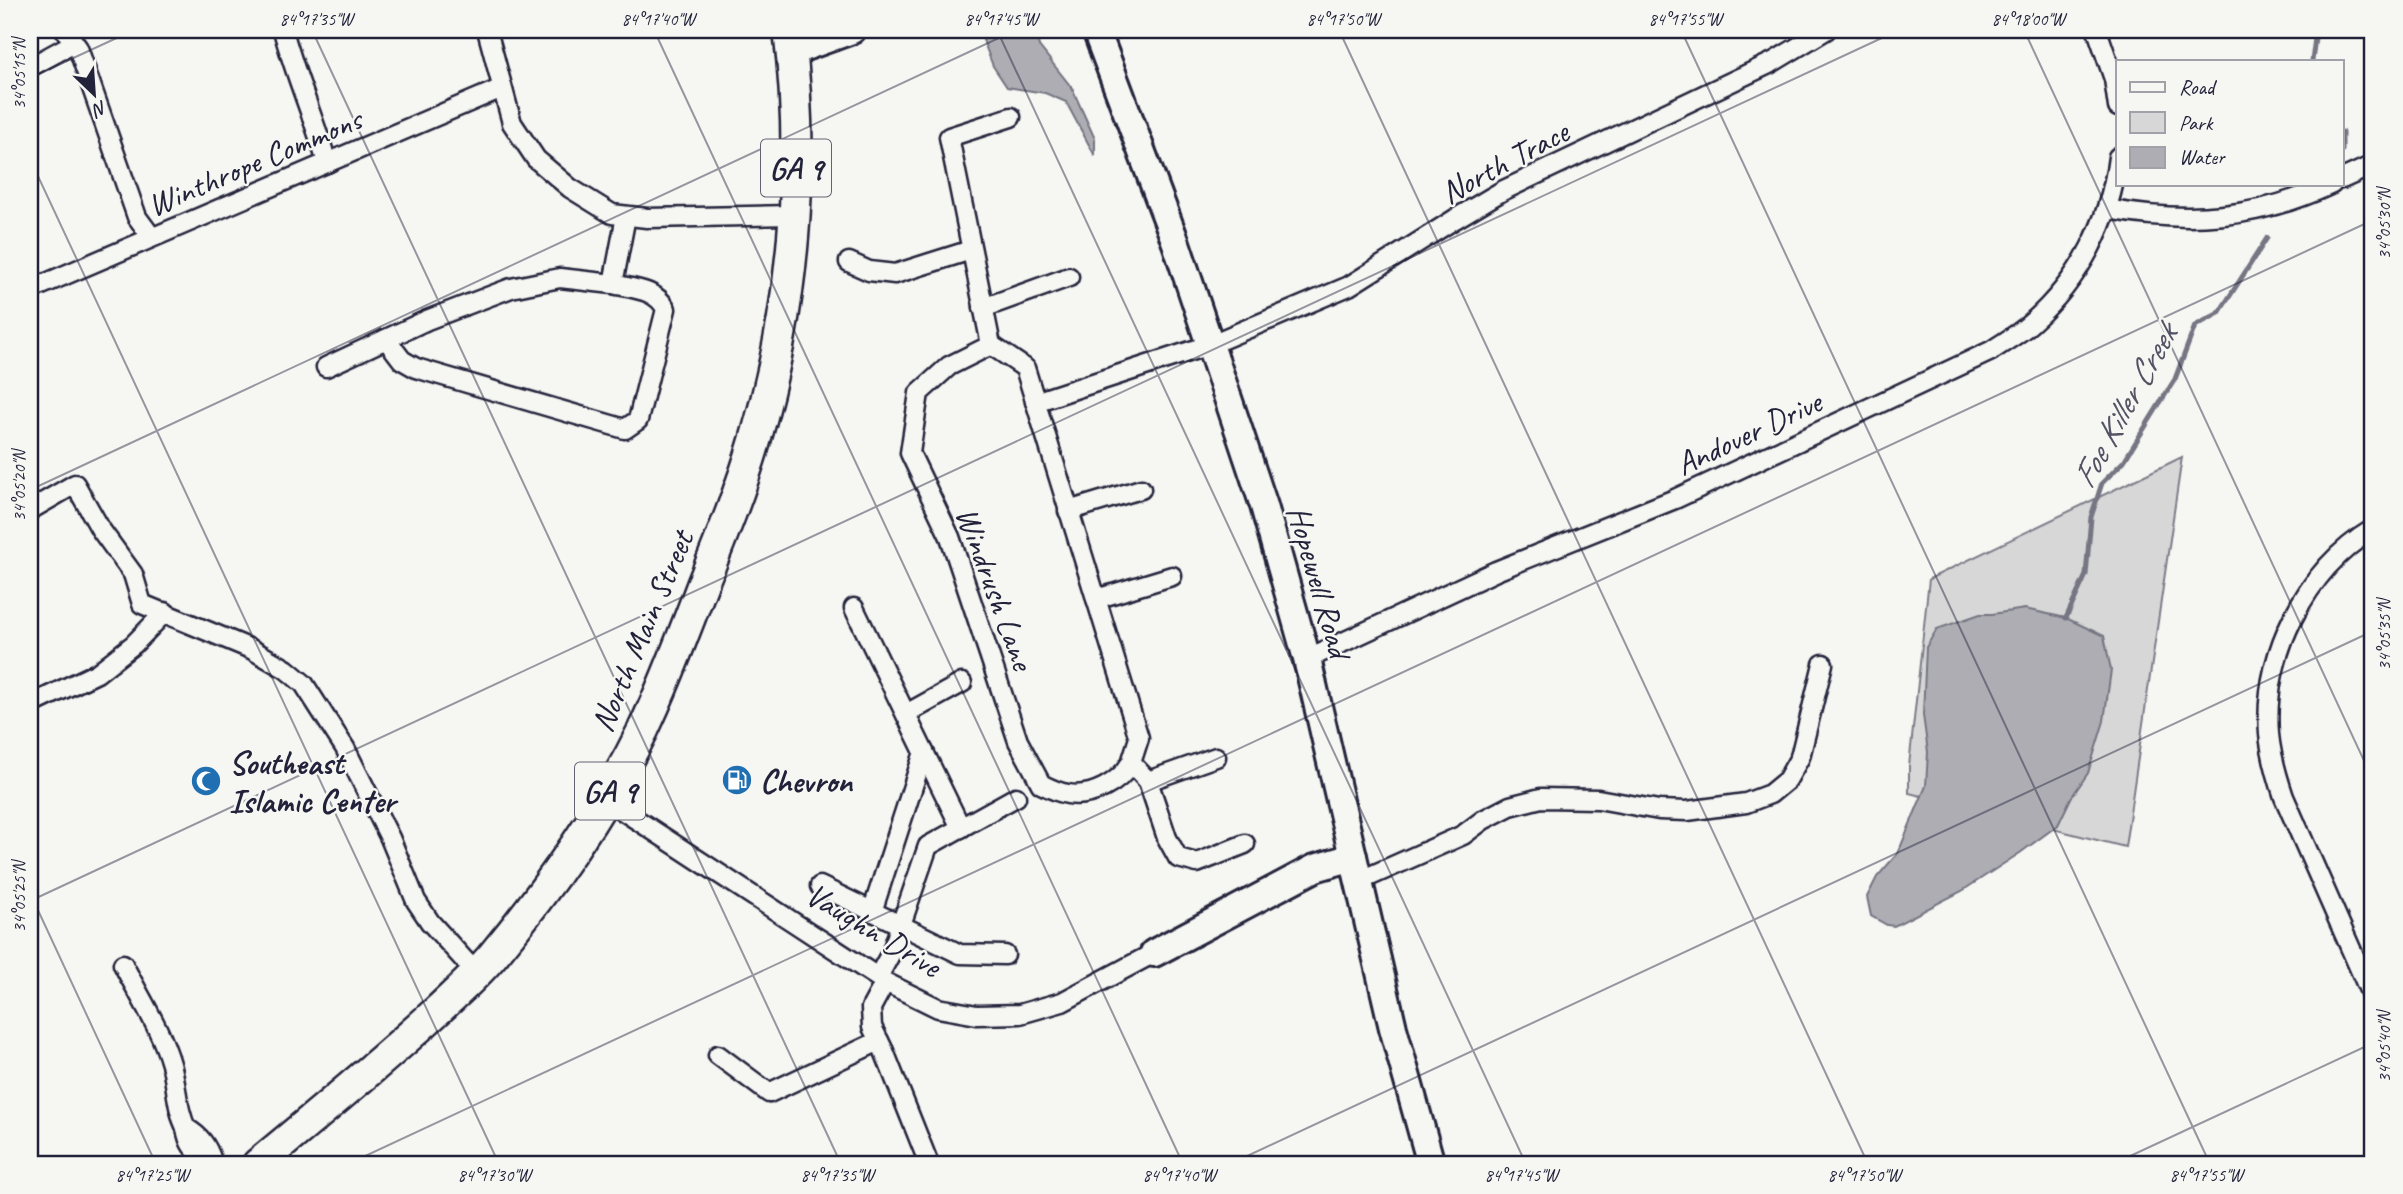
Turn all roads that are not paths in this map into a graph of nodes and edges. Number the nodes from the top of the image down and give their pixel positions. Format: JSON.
{"nodes":[{"id":1,"x":283,"y":30,"type":"edge"},
{"id":2,"x":487,"y":30,"type":"edge"},
{"id":3,"x":852,"y":30,"type":"edge"},
{"id":4,"x":1096,"y":30,"type":"edge"},
{"id":5,"x":1826,"y":30,"type":"edge"},
{"id":6,"x":2097,"y":30,"type":"edge"},
{"id":7,"x":70,"y":36,"type":"edge"},
{"id":8,"x":790,"y":41,"type":"edge"},
{"id":9,"x":30,"y":67,"type":"edge"},
{"id":10,"x":502,"y":88,"type":"junction"},
{"id":11,"x":2116,"y":93,"type":"edge"},
{"id":12,"x":1011,"y":117,"type":"dead end"},
{"id":13,"x":327,"y":163,"type":"junction"},
{"id":14,"x":2373,"y":164,"type":"edge"},
{"id":15,"x":2116,"y":166,"type":"edge"},
{"id":16,"x":2344,"y":178,"type":"edge"},
{"id":17,"x":2327,"y":186,"type":"edge"},
{"id":18,"x":2107,"y":209,"type":"junction"},
{"id":19,"x":793,"y":215,"type":"junction"},
{"id":20,"x":626,"y":216,"type":"junction"},
{"id":21,"x":151,"y":236,"type":"junction"},
{"id":22,"x":971,"y":250,"type":"junction"},
{"id":23,"x":849,"y":262,"type":"dead end"},
{"id":24,"x":1069,"y":277,"type":"dead end"},
{"id":25,"x":613,"y":285,"type":"junction"},
{"id":26,"x":30,"y":290,"type":"edge"},
{"id":27,"x":983,"y":308,"type":"junction"},
{"id":28,"x":386,"y":339,"type":"junction"},
{"id":29,"x":991,"y":345,"type":"junction"},
{"id":30,"x":1209,"y":345,"type":"junction"},
{"id":31,"x":326,"y":367,"type":"dead end"},
{"id":32,"x":1035,"y":402,"type":"junction"},
{"id":33,"x":1141,"y":489,"type":"dead end"},
{"id":34,"x":30,"y":510,"type":"edge"},
{"id":35,"x":1068,"y":511,"type":"junction"},
{"id":36,"x":2373,"y":529,"type":"edge"},
{"id":37,"x":1172,"y":576,"type":"dead end"},
{"id":38,"x":1096,"y":599,"type":"junction"},
{"id":39,"x":855,"y":608,"type":"dead end"},
{"id":40,"x":164,"y":612,"type":"junction"},
{"id":41,"x":1307,"y":659,"type":"junction"},
{"id":42,"x":1823,"y":664,"type":"dead end"},
{"id":43,"x":962,"y":683,"type":"dead end"},
{"id":44,"x":30,"y":705,"type":"edge"},
{"id":45,"x":906,"y":714,"type":"junction"},
{"id":46,"x":924,"y":752,"type":"junction"},
{"id":47,"x":1216,"y":757,"type":"dead end"},
{"id":48,"x":1130,"y":763,"type":"junction"},
{"id":49,"x":1148,"y":781,"type":"junction"},
{"id":50,"x":1016,"y":797,"type":"dead end"},
{"id":51,"x":606,"y":799,"type":"junction"},
{"id":52,"x":961,"y":828,"type":"junction"},
{"id":53,"x":1245,"y":844,"type":"dead end"},
{"id":54,"x":1356,"y":869,"type":"junction"},
{"id":55,"x":820,"y":886,"type":"dead end"},
{"id":56,"x":872,"y":912,"type":"junction"},
{"id":57,"x":901,"y":927,"type":"junction"},
{"id":58,"x":1154,"y":953,"type":"joint"},
{"id":59,"x":1005,"y":955,"type":"dead end"},
{"id":60,"x":123,"y":964,"type":"dead end"},
{"id":61,"x":476,"y":973,"type":"junction"},
{"id":62,"x":882,"y":979,"type":"junction"},
{"id":63,"x":2373,"y":999,"type":"edge"},
{"id":64,"x":879,"y":1041,"type":"junction"},
{"id":65,"x":718,"y":1055,"type":"dead end"},
{"id":66,"x":213,"y":1163,"type":"edge"},
{"id":67,"x":258,"y":1164,"type":"edge"},
{"id":68,"x":929,"y":1164,"type":"edge"},
{"id":69,"x":1431,"y":1164,"type":"edge"}],
"edges":[{"from":1,"to":13,"type":"street"},
{"from":2,"to":10,"type":"street"},
{"from":3,"to":8,"type":"street"},
{"from":4,"to":30,"type":"street","name":"Hopewell Road"},
{"from":5,"to":30,"type":"street","name":"North Trace"},
{"from":6,"to":11,"type":"street"},
{"from":7,"to":9,"type":"street"},
{"from":7,"to":21,"type":"street"},
{"from":8,"to":19,"type":"main road","name":"North Main Street","number":"GA 9"},
{"from":10,"to":13,"type":"street","name":"Winthrope Commons"},
{"from":10,"to":20,"type":"street"},
{"from":12,"to":22,"type":"street"},
{"from":13,"to":21,"type":"street","name":"Winthrope Commons"},
{"from":14,"to":16,"type":"street"},
{"from":15,"to":18,"type":"street","name":"Andover Drive"},
{"from":17,"to":18,"type":"street"},
{"from":18,"to":41,"type":"street","name":"Andover Drive"},
{"from":19,"to":20,"type":"street"},
{"from":19,"to":51,"type":"main road","name":"North Main Street","number":"GA 9"},
{"from":20,"to":25,"type":"street"},
{"from":21,"to":26,"type":"street","name":"Winthrope Commons"},
{"from":22,"to":23,"type":"street"},
{"from":22,"to":27,"type":"street"},
{"from":24,"to":27,"type":"street"},
{"from":25,"to":28,"type":"street"},
{"from":25,"to":28,"type":"street"},
{"from":27,"to":29,"type":"street"},
{"from":28,"to":31,"type":"street"},
{"from":29,"to":32,"type":"street"},
{"from":29,"to":48,"type":"street","name":"Windrush Lane"},
{"from":30,"to":32,"type":"street"},
{"from":30,"to":41,"type":"street","name":"Hopewell Road"},
{"from":32,"to":35,"type":"street"},
{"from":33,"to":35,"type":"street"},
{"from":34,"to":40,"type":"street"},
{"from":35,"to":38,"type":"street"},
{"from":36,"to":63,"type":"street"},
{"from":37,"to":38,"type":"street"},
{"from":38,"to":48,"type":"street"},
{"from":39,"to":45,"type":"street"},
{"from":40,"to":44,"type":"street"},
{"from":40,"to":61,"type":"street"},
{"from":41,"to":54,"type":"street","name":"Hopewell Road"},
{"from":42,"to":54,"type":"street"},
{"from":43,"to":45,"type":"street"},
{"from":45,"to":46,"type":"street"},
{"from":46,"to":52,"type":"street"},
{"from":46,"to":56,"type":"street"},
{"from":47,"to":49,"type":"street"},
{"from":48,"to":49,"type":"street"},
{"from":49,"to":53,"type":"street"},
{"from":50,"to":52,"type":"street"},
{"from":51,"to":61,"type":"main road","name":"North Main Street","number":"GA 9"},
{"from":51,"to":62,"type":"street","name":"Vaughn Drive"},
{"from":52,"to":57,"type":"street"},
{"from":54,"to":58,"type":"street","name":"Vaughn Drive"},
{"from":54,"to":69,"type":"street","name":"Hopewell Road"},
{"from":55,"to":56,"type":"street"},
{"from":56,"to":57,"type":"street"},
{"from":57,"to":59,"type":"street"},
{"from":57,"to":62,"type":"street"},
{"from":58,"to":62,"type":"street","name":"Vaughn Drive"},
{"from":60,"to":66,"type":"street"},
{"from":61,"to":67,"type":"main road","name":"North Main Street","number":"GA 9"},
{"from":62,"to":64,"type":"street"},
{"from":64,"to":65,"type":"street"},
{"from":64,"to":68,"type":"street"}]}
